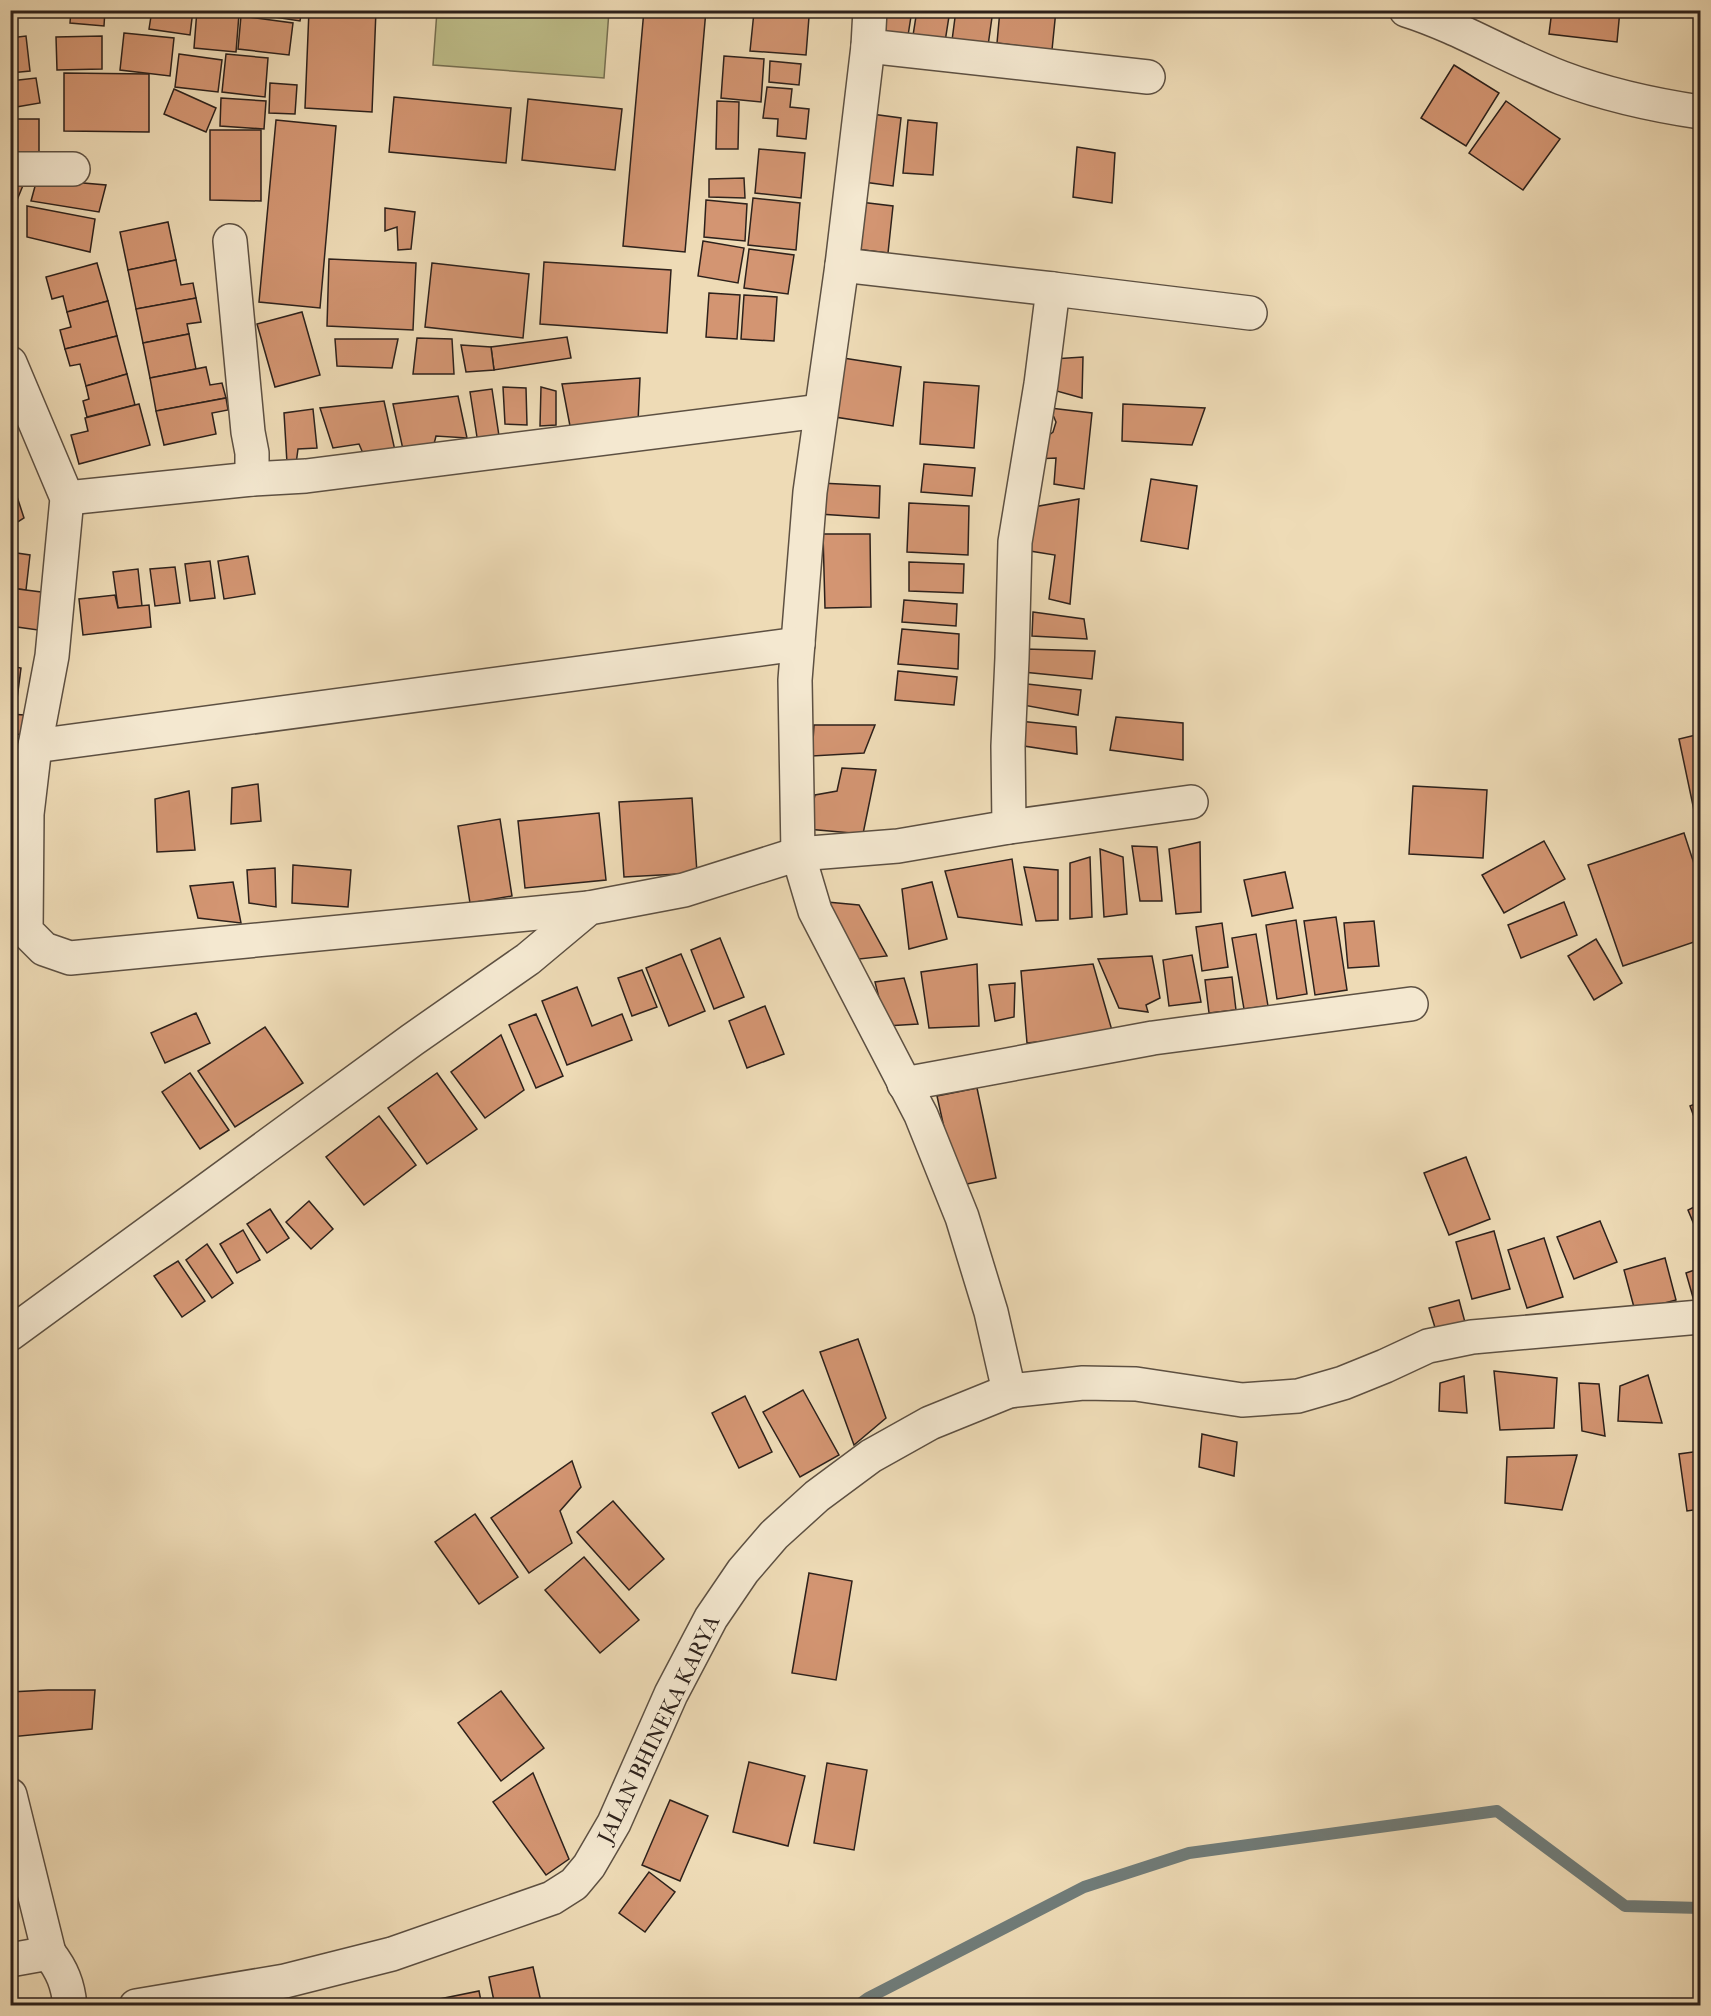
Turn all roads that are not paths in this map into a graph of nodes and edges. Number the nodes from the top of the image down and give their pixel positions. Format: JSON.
{"nodes":[{"id":1,"x":870,"y":10,"type":"edge"},
{"id":2,"x":1406,"y":10,"type":"edge"},
{"id":3,"x":868,"y":46,"type":"junction"},
{"id":4,"x":1148,"y":77,"type":"dead end"},
{"id":5,"x":1701,"y":112,"type":"edge"},
{"id":6,"x":73,"y":169,"type":"dead end"},
{"id":7,"x":10,"y":170,"type":"edge"},
{"id":8,"x":230,"y":241,"type":"dead end"},
{"id":9,"x":842,"y":265,"type":"junction"},
{"id":10,"x":1053,"y":289,"type":"junction"},
{"id":11,"x":1250,"y":313,"type":"dead end"},
{"id":12,"x":10,"y":363,"type":"edge"},
{"id":13,"x":820,"y":411,"type":"junction"},
{"id":14,"x":252,"y":479,"type":"junction"},
{"id":15,"x":67,"y":498,"type":"junction"},
{"id":16,"x":798,"y":644,"type":"junction"},
{"id":17,"x":34,"y":746,"type":"junction"},
{"id":18,"x":1191,"y":802,"type":"dead end"},
{"id":19,"x":1009,"y":827,"type":"junction"},
{"id":20,"x":798,"y":854,"type":"junction"},
{"id":21,"x":589,"y":908,"type":"junction"},
{"id":22,"x":1411,"y":1004,"type":"dead end"},
{"id":23,"x":904,"y":1084,"type":"junction"},
{"id":24,"x":1701,"y":1317,"type":"edge"},
{"id":25,"x":10,"y":1334,"type":"edge"},
{"id":26,"x":1009,"y":1391,"type":"junction"},
{"id":27,"x":10,"y":1795,"type":"edge"},
{"id":28,"x":49,"y":1953,"type":"junction"},
{"id":29,"x":10,"y":1960,"type":"edge"},
{"id":30,"x":70,"y":2006,"type":"edge"},
{"id":31,"x":136,"y":2006,"type":"edge"}],
"edges":[{"from":1,"to":3,"type":"street"},
{"from":2,"to":5,"type":"street"},
{"from":3,"to":4,"type":"street"},
{"from":3,"to":9,"type":"street"},
{"from":6,"to":7,"type":"street"},
{"from":8,"to":14,"type":"street"},
{"from":9,"to":10,"type":"street"},
{"from":9,"to":13,"type":"street"},
{"from":10,"to":11,"type":"street"},
{"from":10,"to":19,"type":"street"},
{"from":12,"to":15,"type":"street"},
{"from":13,"to":14,"type":"street"},
{"from":13,"to":16,"type":"street"},
{"from":14,"to":15,"type":"street"},
{"from":15,"to":17,"type":"street"},
{"from":16,"to":17,"type":"street"},
{"from":16,"to":20,"type":"street"},
{"from":17,"to":21,"type":"street"},
{"from":18,"to":19,"type":"street"},
{"from":19,"to":20,"type":"street"},
{"from":20,"to":21,"type":"street"},
{"from":20,"to":23,"type":"street"},
{"from":21,"to":25,"type":"street"},
{"from":22,"to":23,"type":"street"},
{"from":23,"to":26,"type":"street"},
{"from":24,"to":26,"type":"street","name":"JALAN BHINEKA KARYA"},
{"from":26,"to":31,"type":"street","name":"JALAN BHINEKA KARYA"},
{"from":27,"to":28,"type":"street"},
{"from":28,"to":29,"type":"street"},
{"from":28,"to":30,"type":"street"}]}
